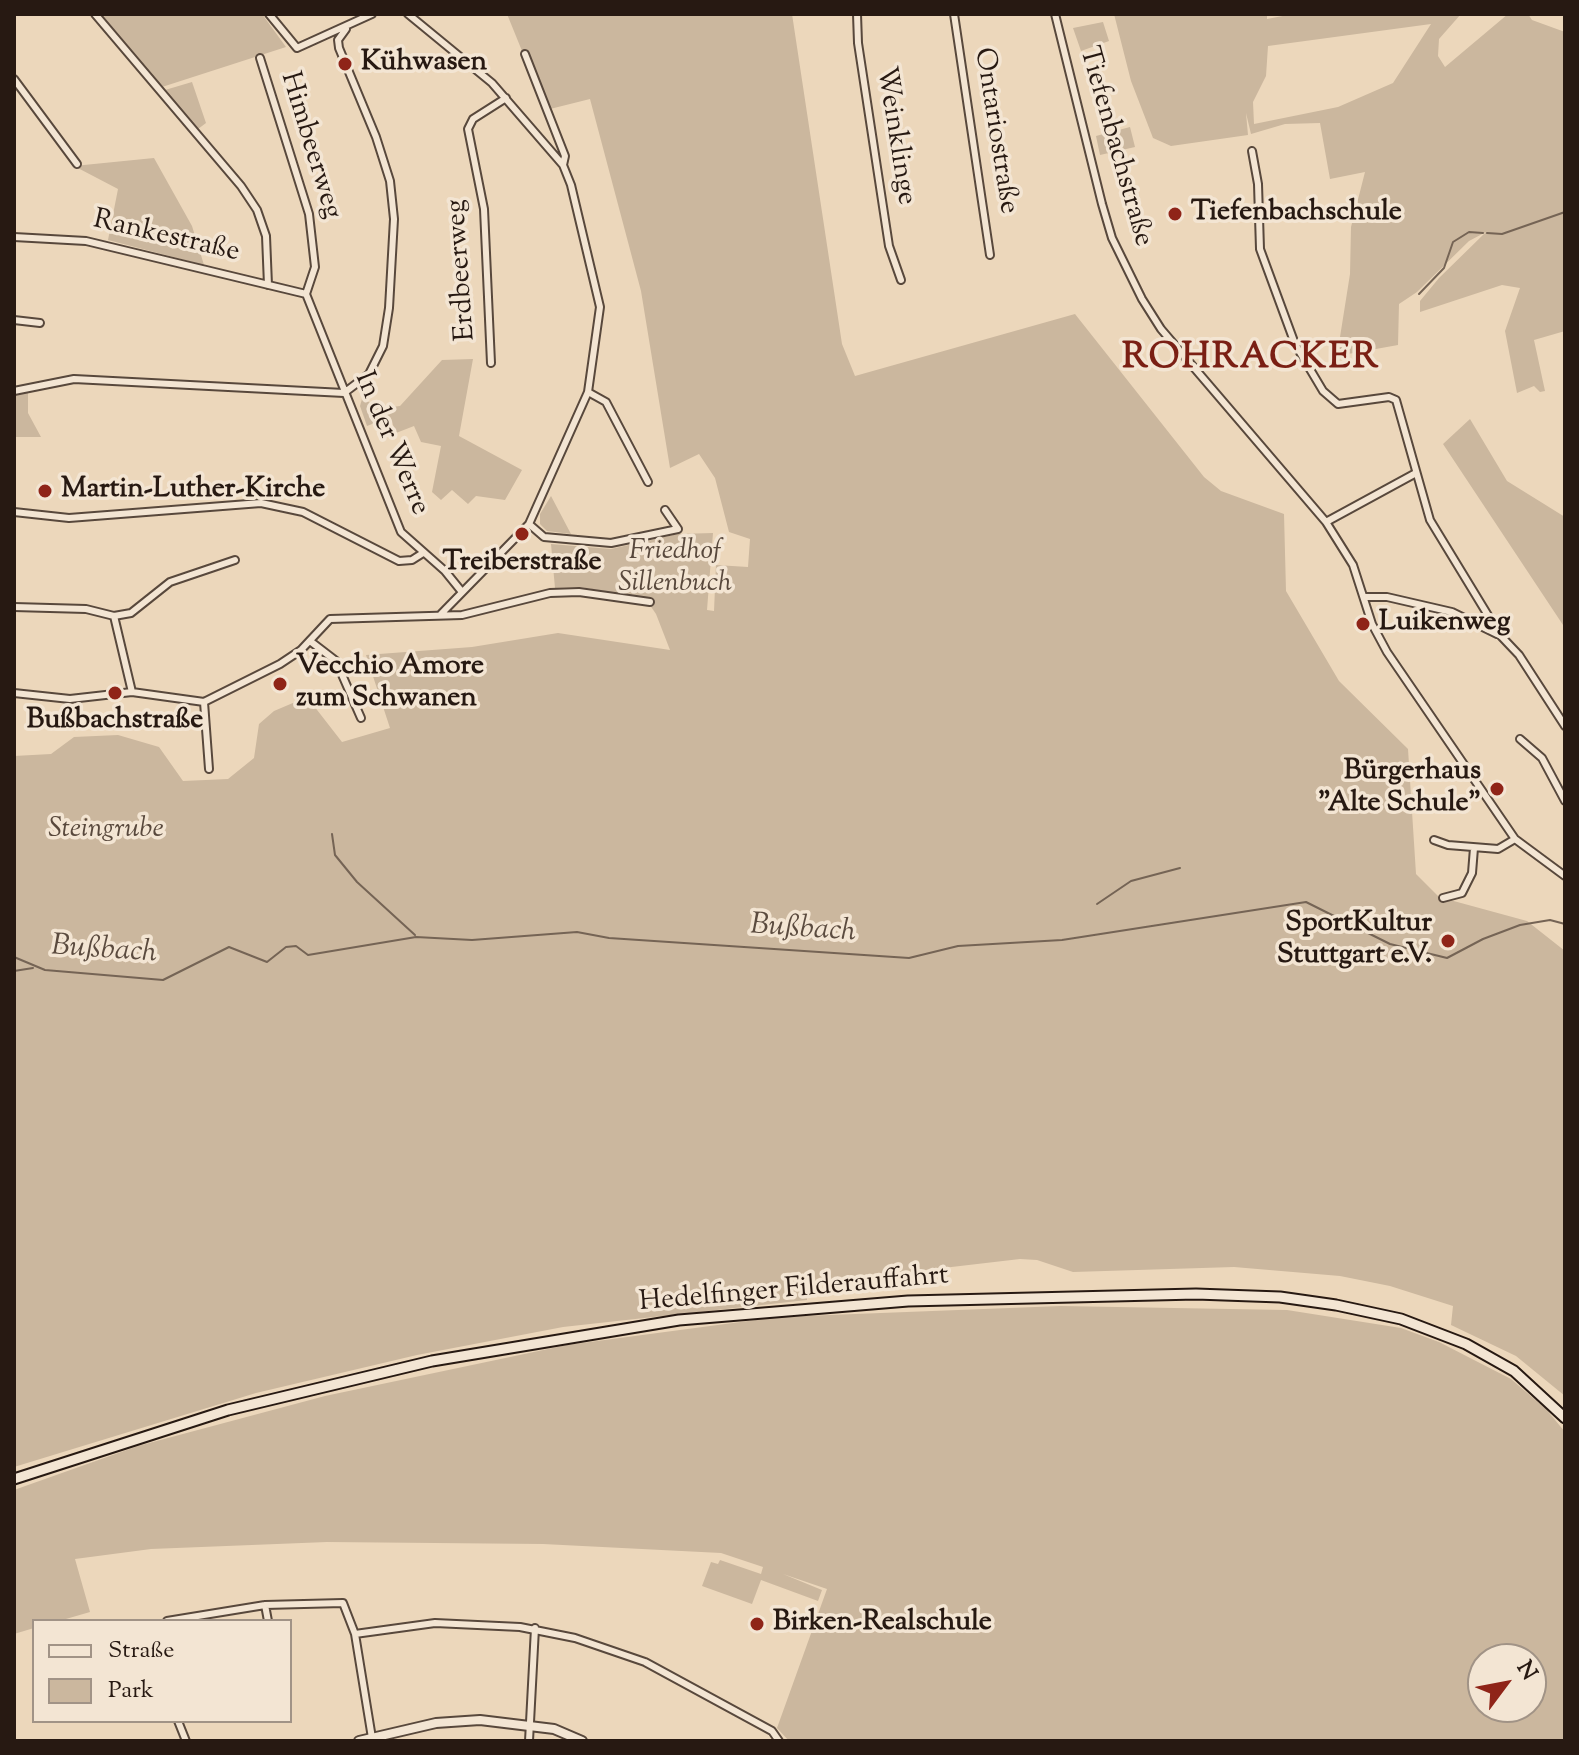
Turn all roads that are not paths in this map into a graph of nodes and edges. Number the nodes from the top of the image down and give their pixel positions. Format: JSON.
{"nodes":[{"id":1,"x":95,"y":14,"type":"edge"},
{"id":2,"x":269,"y":14,"type":"edge"},
{"id":3,"x":372,"y":14,"type":"edge"},
{"id":4,"x":408,"y":14,"type":"edge"},
{"id":5,"x":857,"y":14,"type":"edge"},
{"id":6,"x":954,"y":14,"type":"edge"},
{"id":7,"x":1055,"y":14,"type":"edge"},
{"id":8,"x":346,"y":29,"type":"junction"},
{"id":9,"x":525,"y":54,"type":"dead end"},
{"id":10,"x":260,"y":58,"type":"dead end"},
{"id":11,"x":14,"y":79,"type":"edge"},
{"id":12,"x":506,"y":98,"type":"junction"},
{"id":13,"x":1252,"y":151,"type":"dead end"},
{"id":14,"x":77,"y":164,"type":"dead end"},
{"id":15,"x":563,"y":165,"type":"junction"},
{"id":16,"x":14,"y":237,"type":"edge"},
{"id":17,"x":990,"y":255,"type":"dead end"},
{"id":18,"x":895,"y":264,"type":"junction"},
{"id":19,"x":885,"y":268,"type":"dead end"},
{"id":20,"x":901,"y":280,"type":"dead end"},
{"id":21,"x":268,"y":285,"type":"junction"},
{"id":22,"x":306,"y":294,"type":"junction"},
{"id":23,"x":14,"y":320,"type":"edge"},
{"id":24,"x":40,"y":323,"type":"dead end"},
{"id":25,"x":491,"y":363,"type":"dead end"},
{"id":26,"x":14,"y":391,"type":"edge"},
{"id":27,"x":588,"y":392,"type":"junction"},
{"id":28,"x":344,"y":393,"type":"junction"},
{"id":29,"x":1416,"y":473,"type":"junction"},
{"id":30,"x":648,"y":482,"type":"dead end"},
{"id":31,"x":665,"y":510,"type":"dead end"},
{"id":32,"x":14,"y":512,"type":"edge"},
{"id":33,"x":1326,"y":522,"type":"junction"},
{"id":34,"x":529,"y":524,"type":"junction"},
{"id":35,"x":423,"y":553,"type":"junction"},
{"id":36,"x":235,"y":560,"type":"dead end"},
{"id":37,"x":462,"y":592,"type":"junction"},
{"id":38,"x":1364,"y":597,"type":"junction"},
{"id":39,"x":650,"y":602,"type":"dead end"},
{"id":40,"x":14,"y":607,"type":"edge"},
{"id":41,"x":441,"y":614,"type":"junction"},
{"id":42,"x":114,"y":616,"type":"junction"},
{"id":43,"x":1500,"y":635,"type":"junction"},
{"id":44,"x":310,"y":641,"type":"junction"},
{"id":45,"x":132,"y":692,"type":"junction"},
{"id":46,"x":14,"y":693,"type":"edge"},
{"id":47,"x":204,"y":702,"type":"junction"},
{"id":48,"x":361,"y":718,"type":"dead end"},
{"id":49,"x":1565,"y":726,"type":"edge"},
{"id":50,"x":1520,"y":739,"type":"dead end"},
{"id":51,"x":209,"y":769,"type":"dead end"},
{"id":52,"x":1565,"y":801,"type":"edge"},
{"id":53,"x":1515,"y":839,"type":"junction"},
{"id":54,"x":1434,"y":840,"type":"dead end"},
{"id":55,"x":1474,"y":848,"type":"junction"},
{"id":56,"x":1564,"y":874,"type":"edge"},
{"id":57,"x":1443,"y":898,"type":"dead end"},
{"id":58,"x":1565,"y":1418,"type":"edge"},
{"id":59,"x":14,"y":1479,"type":"edge"},
{"id":60,"x":265,"y":1605,"type":"junction"},
{"id":61,"x":179,"y":1619,"type":"edge"},
{"id":62,"x":268,"y":1619,"type":"edge"},
{"id":63,"x":535,"y":1628,"type":"junction"},
{"id":64,"x":355,"y":1634,"type":"junction"},
{"id":65,"x":531,"y":1725,"type":"junction"},
{"id":66,"x":372,"y":1738,"type":"junction"},
{"id":67,"x":359,"y":1741,"type":"edge"},
{"id":68,"x":529,"y":1741,"type":"edge"},
{"id":69,"x":582,"y":1741,"type":"edge"},
{"id":70,"x":779,"y":1741,"type":"edge"}],
"edges":[{"from":1,"to":21,"type":"street"},
{"from":2,"to":8,"type":"street"},
{"from":3,"to":8,"type":"street"},
{"from":4,"to":12,"type":"street"},
{"from":5,"to":18,"type":"street","name":"Weinklinge"},
{"from":6,"to":17,"type":"street","name":"Ontariostraße"},
{"from":7,"to":33,"type":"street","name":"Tiefenbachstraße"},
{"from":8,"to":28,"type":"street"},
{"from":9,"to":15,"type":"street"},
{"from":10,"to":22,"type":"street","name":"Himbeerweg"},
{"from":11,"to":14,"type":"street"},
{"from":12,"to":15,"type":"street"},
{"from":12,"to":25,"type":"street","name":"Erdbeerweg"},
{"from":13,"to":29,"type":"street"},
{"from":15,"to":27,"type":"street"},
{"from":16,"to":21,"type":"street","name":"Rankestraße"},
{"from":18,"to":19,"type":"street"},
{"from":18,"to":20,"type":"street","name":"Weinklinge"},
{"from":21,"to":22,"type":"street","name":"Rankestraße"},
{"from":22,"to":28,"type":"street","name":"In der Werre"},
{"from":23,"to":24,"type":"street"},
{"from":26,"to":28,"type":"street"},
{"from":27,"to":30,"type":"street"},
{"from":27,"to":34,"type":"street"},
{"from":28,"to":35,"type":"street","name":"In der Werre"},
{"from":29,"to":33,"type":"street"},
{"from":29,"to":43,"type":"street"},
{"from":31,"to":34,"type":"street"},
{"from":32,"to":35,"type":"street"},
{"from":33,"to":38,"type":"street","name":"Tiefenbachstraße"},
{"from":34,"to":37,"type":"street"},
{"from":35,"to":37,"type":"street","name":"In der Werre"},
{"from":36,"to":42,"type":"street"},
{"from":37,"to":41,"type":"street"},
{"from":38,"to":43,"type":"street"},
{"from":38,"to":53,"type":"street","name":"Tiefenbachstraße"},
{"from":39,"to":41,"type":"street"},
{"from":40,"to":42,"type":"street"},
{"from":41,"to":44,"type":"street"},
{"from":42,"to":45,"type":"street"},
{"from":43,"to":49,"type":"street"},
{"from":44,"to":47,"type":"street"},
{"from":44,"to":48,"type":"street"},
{"from":45,"to":46,"type":"street"},
{"from":45,"to":47,"type":"street"},
{"from":47,"to":51,"type":"street"},
{"from":50,"to":52,"type":"street"},
{"from":53,"to":55,"type":"street"},
{"from":53,"to":56,"type":"street","name":"Tiefenbachstraße"},
{"from":54,"to":55,"type":"street"},
{"from":55,"to":57,"type":"street"},
{"from":58,"to":59,"type":"main road","name":"Hedelfinger Filderauffahrt"},
{"from":60,"to":61,"type":"street"},
{"from":60,"to":62,"type":"street"},
{"from":60,"to":64,"type":"street"},
{"from":63,"to":64,"type":"street"},
{"from":63,"to":65,"type":"street"},
{"from":63,"to":70,"type":"street"},
{"from":64,"to":66,"type":"street"},
{"from":65,"to":66,"type":"street"},
{"from":65,"to":68,"type":"street"},
{"from":65,"to":69,"type":"street"},
{"from":66,"to":67,"type":"street"}]}
